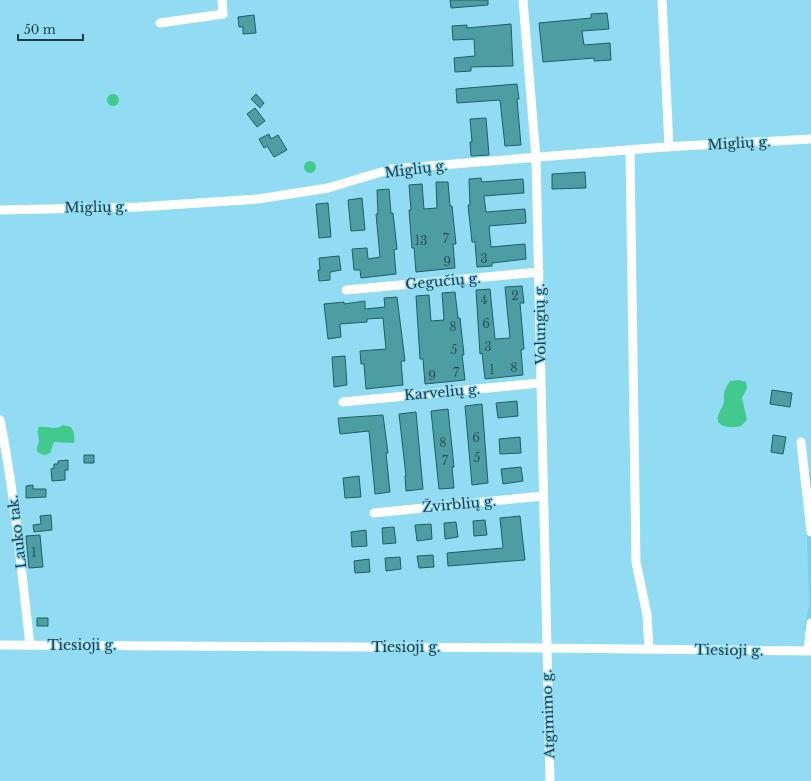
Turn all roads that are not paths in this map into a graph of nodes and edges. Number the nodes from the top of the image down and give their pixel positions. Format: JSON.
{"nodes":[{"id":1,"x":222,"y":0,"type":"edge"},
{"id":2,"x":523,"y":0,"type":"edge"},
{"id":3,"x":662,"y":0,"type":"edge"},
{"id":4,"x":160,"y":24,"type":"dead end"},
{"id":5,"x":811,"y":139,"type":"edge"},
{"id":6,"x":670,"y":147,"type":"junction"},
{"id":7,"x":630,"y":151,"type":"junction"},
{"id":8,"x":536,"y":158,"type":"junction"},
{"id":9,"x":0,"y":210,"type":"edge"},
{"id":10,"x":539,"y":272,"type":"junction"},
{"id":11,"x":346,"y":290,"type":"dead end"},
{"id":12,"x":540,"y":383,"type":"junction"},
{"id":13,"x":343,"y":402,"type":"dead end"},
{"id":14,"x":0,"y":420,"type":"edge"},
{"id":15,"x":801,"y":442,"type":"dead end"},
{"id":16,"x":543,"y":496,"type":"junction"},
{"id":17,"x":374,"y":513,"type":"dead end"},
{"id":18,"x":811,"y":532,"type":"edge"},
{"id":19,"x":811,"y":623,"type":"edge"},
{"id":20,"x":0,"y":645,"type":"edge"},
{"id":21,"x":30,"y":645,"type":"junction"},
{"id":22,"x":546,"y":648,"type":"junction"},
{"id":23,"x":649,"y":649,"type":"junction"},
{"id":24,"x":810,"y":651,"type":"edge"},
{"id":25,"x":550,"y":781,"type":"edge"}],
"edges":[{"from":1,"to":4,"type":"street"},
{"from":2,"to":8,"type":"street","name":"Volungių g."},
{"from":3,"to":6,"type":"street"},
{"from":5,"to":6,"type":"street","name":"Miglių g."},
{"from":6,"to":7,"type":"street","name":"Miglių g."},
{"from":7,"to":8,"type":"street","name":"Miglių g."},
{"from":7,"to":23,"type":"street"},
{"from":8,"to":9,"type":"street","name":"Miglių g."},
{"from":8,"to":10,"type":"street","name":"Volungių g."},
{"from":10,"to":11,"type":"street","name":"Gegučių g."},
{"from":10,"to":12,"type":"street","name":"Volungių g."},
{"from":12,"to":13,"type":"street","name":"Karvelių g."},
{"from":12,"to":16,"type":"street","name":"Volungių g."},
{"from":14,"to":21,"type":"street","name":"Lauko tak."},
{"from":15,"to":18,"type":"street"},
{"from":16,"to":17,"type":"street","name":"Žvirblių g."},
{"from":16,"to":22,"type":"street","name":"Volungių g."},
{"from":19,"to":24,"type":"street"},
{"from":20,"to":21,"type":"street","name":"Tiesioji g."},
{"from":21,"to":22,"type":"street","name":"Tiesioji g."},
{"from":22,"to":23,"type":"street","name":"Tiesioji g."},
{"from":22,"to":25,"type":"street","name":"Atgimimo g."},
{"from":23,"to":24,"type":"street","name":"Tiesioji g."}]}
